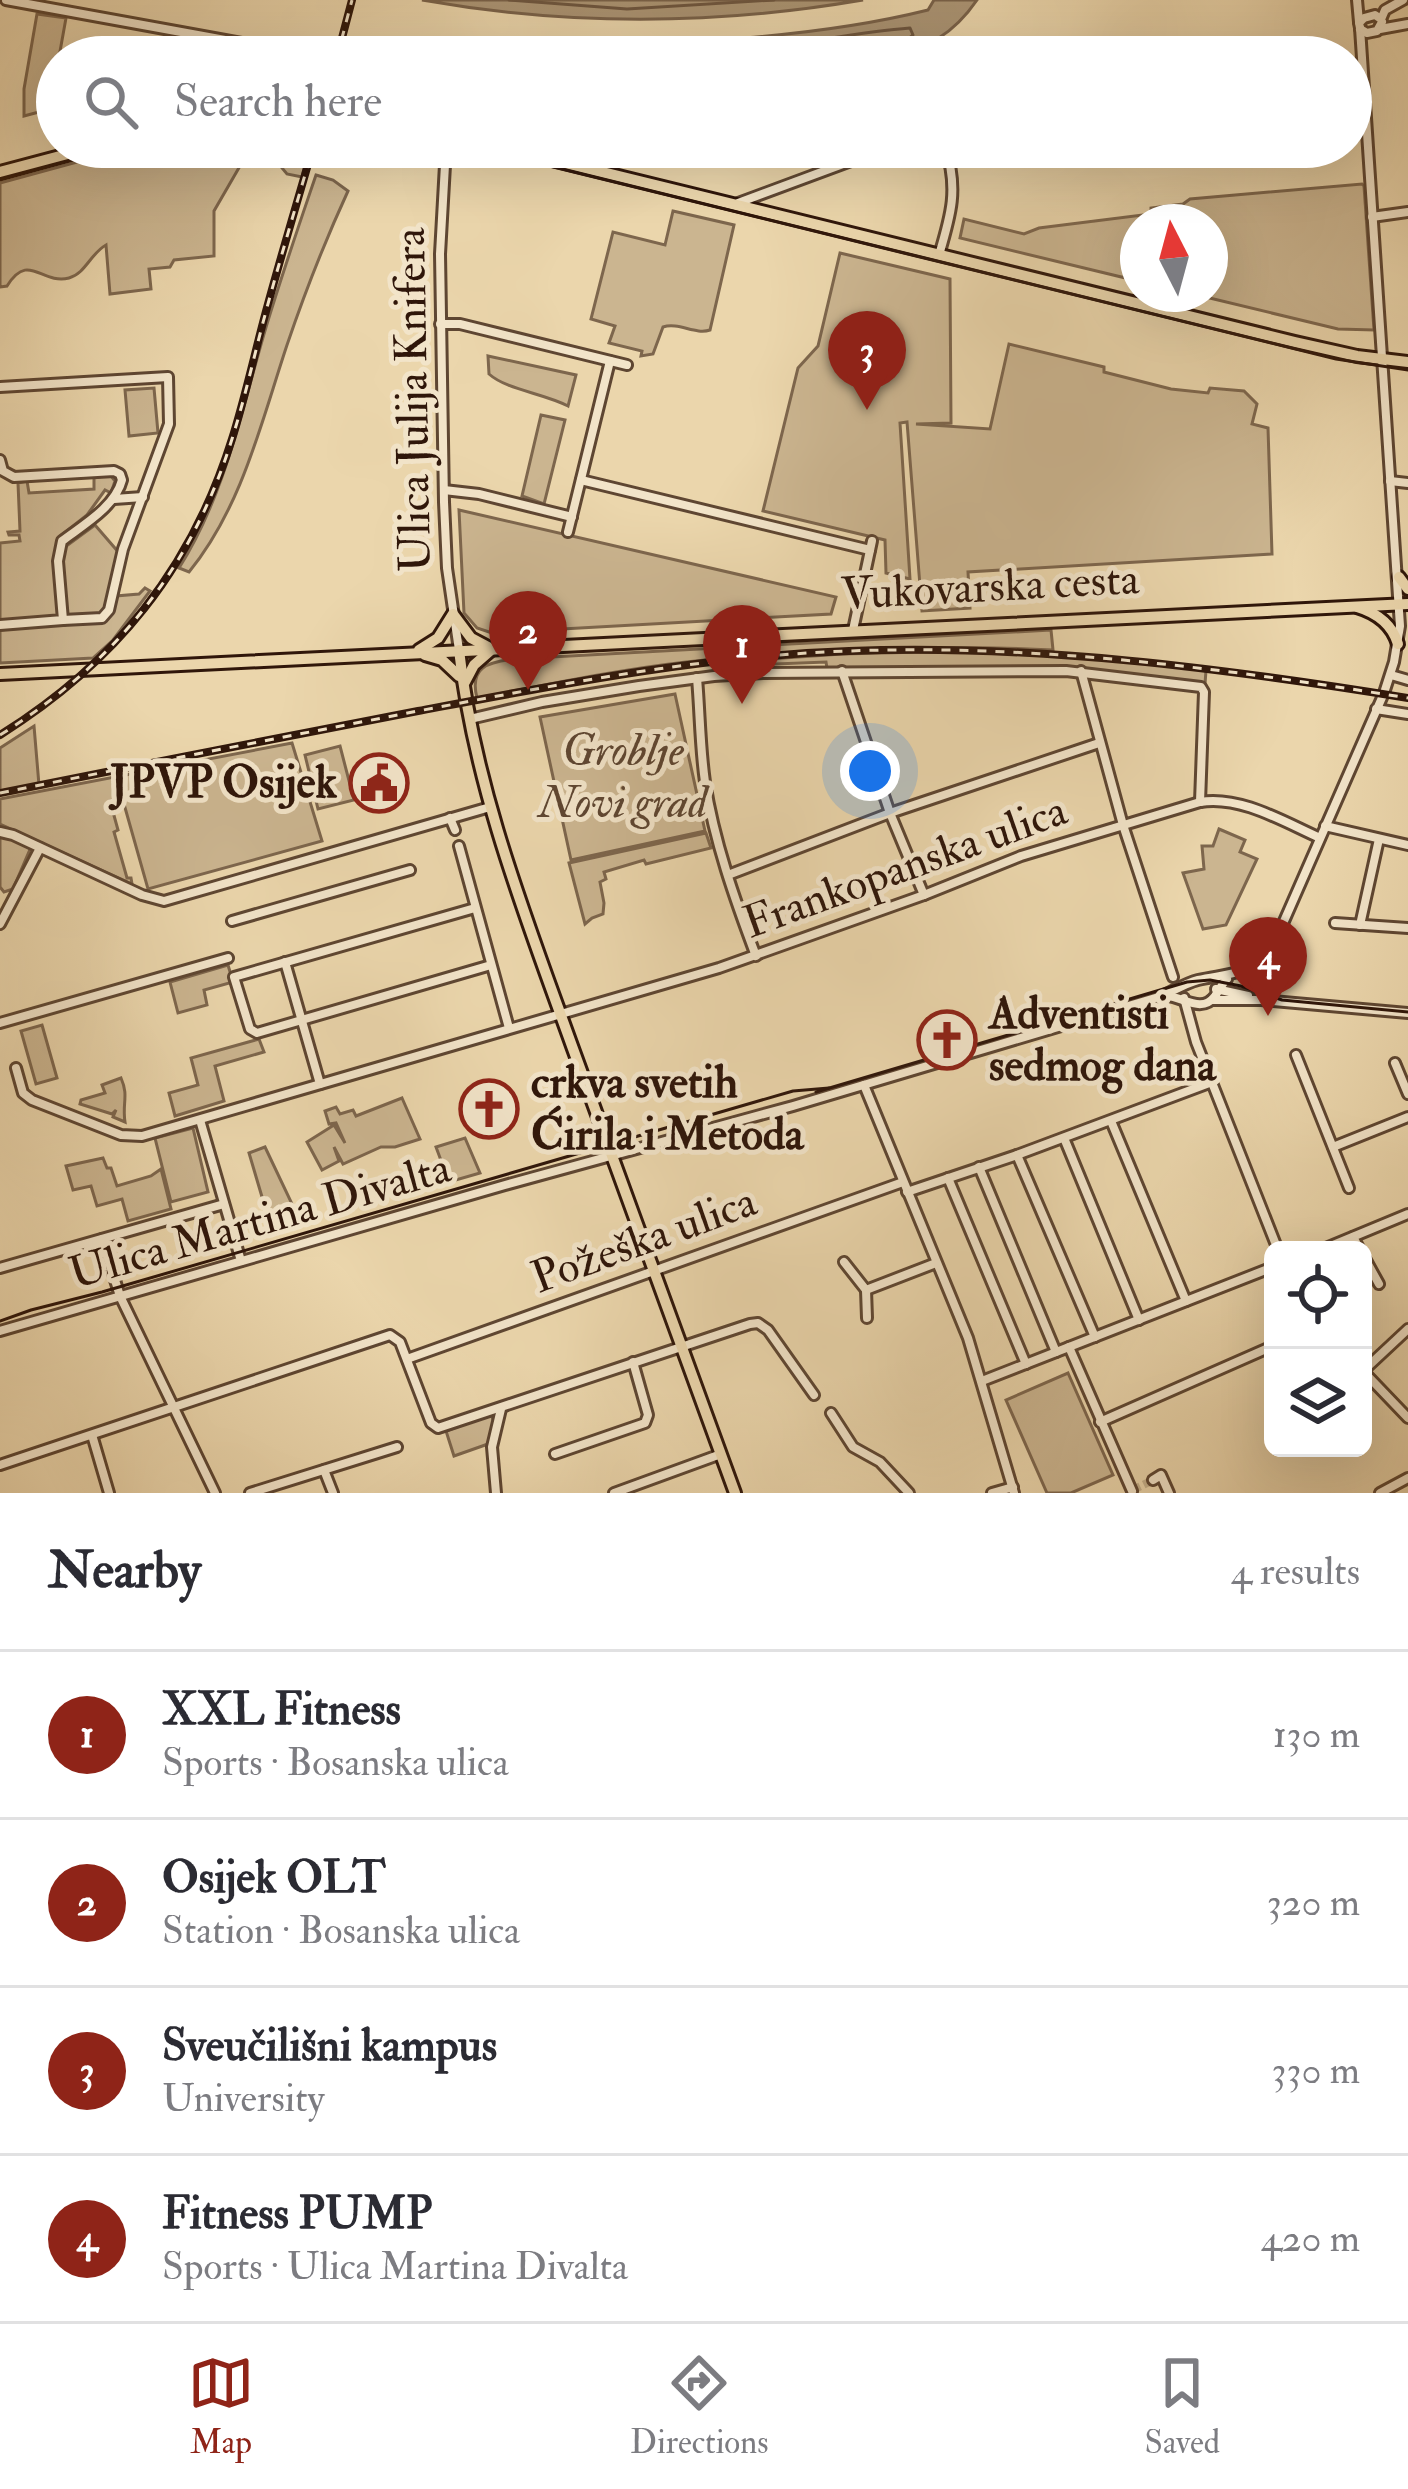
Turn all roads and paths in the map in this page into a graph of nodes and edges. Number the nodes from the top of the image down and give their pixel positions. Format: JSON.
{"nodes":[{"id":1,"x":6,"y":0,"type":"edge"},
{"id":2,"x":1403,"y":0,"type":"edge"},
{"id":3,"x":1358,"y":1,"type":"edge"},
{"id":4,"x":1370,"y":16,"type":"junction"},
{"id":5,"x":1408,"y":24,"type":"edge"},
{"id":6,"x":1359,"y":26,"type":"junction"},
{"id":7,"x":1381,"y":26,"type":"junction"},
{"id":8,"x":208,"y":36,"type":"edge"},
{"id":9,"x":1361,"y":36,"type":"edge"},
{"id":10,"x":1372,"y":36,"type":"edge"},
{"id":11,"x":36,"y":162,"type":"edge"},
{"id":12,"x":445,"y":168,"type":"edge"},
{"id":13,"x":585,"y":168,"type":"edge"},
{"id":14,"x":832,"y":168,"type":"edge"},
{"id":15,"x":951,"y":168,"type":"edge"},
{"id":16,"x":1369,"y":168,"type":"edge"},
{"id":17,"x":0,"y":172,"type":"edge"},
{"id":18,"x":772,"y":190,"type":"junction"},
{"id":19,"x":734,"y":205,"type":"junction"},
{"id":20,"x":1408,"y":212,"type":"edge"},
{"id":21,"x":772,"y":214,"type":"junction"},
{"id":22,"x":1372,"y":217,"type":"junction"},
{"id":23,"x":939,"y":256,"type":"junction"},
{"id":24,"x":440,"y":324,"type":"junction"},
{"id":25,"x":1382,"y":359,"type":"junction"},
{"id":26,"x":610,"y":361,"type":"junction"},
{"id":27,"x":1408,"y":362,"type":"edge"},
{"id":28,"x":627,"y":365,"type":"dead end"},
{"id":29,"x":0,"y":387,"type":"edge"},
{"id":30,"x":0,"y":460,"type":"edge"},
{"id":31,"x":581,"y":480,"type":"junction"},
{"id":32,"x":1390,"y":482,"type":"junction"},
{"id":33,"x":1408,"y":482,"type":"edge"},
{"id":34,"x":444,"y":490,"type":"junction"},
{"id":35,"x":142,"y":497,"type":"junction"},
{"id":36,"x":112,"y":499,"type":"junction"},
{"id":37,"x":572,"y":517,"type":"junction"},
{"id":38,"x":568,"y":532,"type":"dead end"},
{"id":39,"x":1399,"y":577,"type":"junction"},
{"id":40,"x":1408,"y":589,"type":"edge"},
{"id":41,"x":1404,"y":604,"type":"edge"},
{"id":42,"x":1348,"y":605,"type":"junction"},
{"id":43,"x":453,"y":614,"type":"junction"},
{"id":44,"x":63,"y":620,"type":"junction"},
{"id":45,"x":0,"y":625,"type":"edge"},
{"id":46,"x":853,"y":630,"type":"junction"},
{"id":47,"x":1398,"y":644,"type":"junction"},
{"id":48,"x":495,"y":649,"type":"junction"},
{"id":49,"x":459,"y":650,"type":"junction"},
{"id":50,"x":410,"y":653,"type":"junction"},
{"id":51,"x":842,"y":670,"type":"junction"},
{"id":52,"x":1081,"y":671,"type":"junction"},
{"id":53,"x":0,"y":674,"type":"edge"},
{"id":54,"x":1390,"y":675,"type":"junction"},
{"id":55,"x":697,"y":678,"type":"junction"},
{"id":56,"x":1408,"y":680,"type":"edge"},
{"id":57,"x":464,"y":686,"type":"junction"},
{"id":58,"x":1376,"y":709,"type":"junction"},
{"id":59,"x":1408,"y":714,"type":"edge"},
{"id":60,"x":470,"y":718,"type":"junction"},
{"id":61,"x":1099,"y":743,"type":"junction"},
{"id":62,"x":1200,"y":802,"type":"junction"},
{"id":63,"x":492,"y":806,"type":"junction"},
{"id":64,"x":890,"y":813,"type":"junction"},
{"id":65,"x":1124,"y":825,"type":"junction"},
{"id":66,"x":1325,"y":826,"type":"junction"},
{"id":67,"x":0,"y":832,"type":"edge"},
{"id":68,"x":1320,"y":838,"type":"junction"},
{"id":69,"x":1379,"y":838,"type":"junction"},
{"id":70,"x":1408,"y":845,"type":"edge"},
{"id":71,"x":458,"y":847,"type":"dead end"},
{"id":72,"x":40,"y":848,"type":"junction"},
{"id":73,"x":410,"y":870,"type":"dead end"},
{"id":74,"x":728,"y":875,"type":"junction"},
{"id":75,"x":924,"y":895,"type":"junction"},
{"id":76,"x":475,"y":908,"type":"junction"},
{"id":77,"x":232,"y":921,"type":"dead end"},
{"id":78,"x":1335,"y":923,"type":"dead end"},
{"id":79,"x":0,"y":924,"type":"edge"},
{"id":80,"x":1360,"y":925,"type":"junction"},
{"id":81,"x":1408,"y":928,"type":"edge"},
{"id":82,"x":1269,"y":952,"type":"junction"},
{"id":83,"x":755,"y":956,"type":"junction"},
{"id":84,"x":228,"y":958,"type":"dead end"},
{"id":85,"x":285,"y":962,"type":"junction"},
{"id":86,"x":491,"y":965,"type":"junction"},
{"id":87,"x":1234,"y":975,"type":"junction"},
{"id":88,"x":1173,"y":977,"type":"junction"},
{"id":89,"x":1202,"y":980,"type":"junction"},
{"id":90,"x":1188,"y":984,"type":"junction"},
{"id":91,"x":1215,"y":992,"type":"junction"},
{"id":92,"x":1165,"y":995,"type":"junction"},
{"id":93,"x":1184,"y":998,"type":"junction"},
{"id":94,"x":1265,"y":1000,"type":"junction"},
{"id":95,"x":1199,"y":1005,"type":"junction"},
{"id":96,"x":561,"y":1013,"type":"junction"},
{"id":97,"x":1408,"y":1013,"type":"edge"},
{"id":98,"x":302,"y":1020,"type":"junction"},
{"id":99,"x":0,"y":1023,"type":"edge"},
{"id":100,"x":1191,"y":1026,"type":"junction"},
{"id":101,"x":509,"y":1028,"type":"junction"},
{"id":102,"x":1295,"y":1055,"type":"dead end"},
{"id":103,"x":1395,"y":1063,"type":"dead end"},
{"id":104,"x":16,"y":1068,"type":"dead end"},
{"id":105,"x":1211,"y":1082,"type":"junction"},
{"id":106,"x":320,"y":1084,"type":"junction"},
{"id":107,"x":864,"y":1085,"type":"junction"},
{"id":108,"x":1408,"y":1094,"type":"edge"},
{"id":109,"x":1408,"y":1117,"type":"edge"},
{"id":110,"x":200,"y":1120,"type":"junction"},
{"id":111,"x":1111,"y":1121,"type":"junction"},
{"id":112,"x":1064,"y":1138,"type":"junction"},
{"id":113,"x":1333,"y":1147,"type":"junction"},
{"id":114,"x":1017,"y":1155,"type":"junction"},
{"id":115,"x":612,"y":1156,"type":"junction"},
{"id":116,"x":980,"y":1167,"type":"junction"},
{"id":117,"x":948,"y":1178,"type":"junction"},
{"id":118,"x":905,"y":1187,"type":"junction"},
{"id":119,"x":1349,"y":1188,"type":"dead end"},
{"id":120,"x":224,"y":1204,"type":"junction"},
{"id":121,"x":1408,"y":1214,"type":"edge"},
{"id":122,"x":1353,"y":1237,"type":"junction"},
{"id":123,"x":102,"y":1239,"type":"junction"},
{"id":124,"x":1274,"y":1241,"type":"edge"},
{"id":125,"x":1343,"y":1241,"type":"edge"},
{"id":126,"x":1355,"y":1241,"type":"edge"},
{"id":127,"x":241,"y":1261,"type":"junction"},
{"id":128,"x":844,"y":1262,"type":"dead end"},
{"id":129,"x":936,"y":1263,"type":"junction"},
{"id":130,"x":0,"y":1268,"type":"edge"},
{"id":131,"x":1264,"y":1271,"type":"edge"},
{"id":132,"x":1372,"y":1271,"type":"edge"},
{"id":133,"x":653,"y":1272,"type":"junction"},
{"id":134,"x":1379,"y":1284,"type":"dead end"},
{"id":135,"x":866,"y":1290,"type":"junction"},
{"id":136,"x":120,"y":1296,"type":"junction"},
{"id":137,"x":1186,"y":1301,"type":"junction"},
{"id":138,"x":867,"y":1318,"type":"dead end"},
{"id":139,"x":1139,"y":1319,"type":"junction"},
{"id":140,"x":1408,"y":1328,"type":"edge"},
{"id":141,"x":0,"y":1331,"type":"edge"},
{"id":142,"x":1095,"y":1337,"type":"junction"},
{"id":143,"x":681,"y":1345,"type":"junction"},
{"id":144,"x":1069,"y":1347,"type":"junction"},
{"id":145,"x":1266,"y":1349,"type":"edge"},
{"id":146,"x":1056,"y":1352,"type":"junction"},
{"id":147,"x":407,"y":1360,"type":"junction"},
{"id":148,"x":633,"y":1362,"type":"junction"},
{"id":149,"x":1372,"y":1362,"type":"edge"},
{"id":150,"x":1026,"y":1364,"type":"junction"},
{"id":151,"x":1372,"y":1380,"type":"edge"},
{"id":152,"x":982,"y":1381,"type":"junction"},
{"id":153,"x":814,"y":1395,"type":"dead end"},
{"id":154,"x":174,"y":1407,"type":"junction"},
{"id":155,"x":502,"y":1407,"type":"junction"},
{"id":156,"x":832,"y":1413,"type":"dead end"},
{"id":157,"x":1408,"y":1418,"type":"edge"},
{"id":158,"x":1100,"y":1422,"type":"junction"},
{"id":159,"x":92,"y":1435,"type":"junction"},
{"id":160,"x":397,"y":1447,"type":"dead end"},
{"id":161,"x":555,"y":1454,"type":"dead end"},
{"id":162,"x":721,"y":1454,"type":"junction"},
{"id":163,"x":0,"y":1465,"type":"edge"},
{"id":164,"x":324,"y":1470,"type":"junction"},
{"id":165,"x":1408,"y":1478,"type":"edge"},
{"id":166,"x":1153,"y":1480,"type":"dead end"},
{"id":167,"x":1014,"y":1490,"type":"edge"},
{"id":168,"x":1130,"y":1491,"type":"edge"},
{"id":169,"x":109,"y":1493,"type":"edge"},
{"id":170,"x":215,"y":1493,"type":"edge"},
{"id":171,"x":250,"y":1493,"type":"edge"},
{"id":172,"x":333,"y":1493,"type":"edge"},
{"id":173,"x":496,"y":1493,"type":"edge"},
{"id":174,"x":615,"y":1493,"type":"edge"},
{"id":175,"x":735,"y":1493,"type":"edge"},
{"id":176,"x":909,"y":1493,"type":"edge"},
{"id":177,"x":992,"y":1493,"type":"edge"},
{"id":178,"x":1169,"y":1493,"type":"edge"},
{"id":179,"x":1380,"y":1493,"type":"edge"}],
"edges":[{"from":1,"to":8,"type":"street"},
{"from":2,"to":7,"type":"street"},
{"from":3,"to":4,"type":"street"},
{"from":3,"to":6,"type":"street"},
{"from":4,"to":6,"type":"street"},
{"from":4,"to":7,"type":"street"},
{"from":5,"to":7,"type":"street"},
{"from":6,"to":7,"type":"street"},
{"from":6,"to":9,"type":"street"},
{"from":7,"to":10,"type":"street"},
{"from":11,"to":17,"type":"main road"},
{"from":12,"to":24,"type":"street","name":"Ulica Julija Knifera"},
{"from":13,"to":19,"type":"main road"},
{"from":14,"to":18,"type":"street"},
{"from":15,"to":23,"type":"street"},
{"from":16,"to":22,"type":"street"},
{"from":18,"to":19,"type":"street"},
{"from":18,"to":21,"type":"street"},
{"from":19,"to":21,"type":"main road"},
{"from":20,"to":22,"type":"street"},
{"from":21,"to":23,"type":"main road"},
{"from":22,"to":25,"type":"street"},
{"from":23,"to":25,"type":"main road"},
{"from":24,"to":26,"type":"street"},
{"from":24,"to":34,"type":"street","name":"Ulica Julija Knifera"},
{"from":25,"to":27,"type":"main road"},
{"from":25,"to":32,"type":"street"},
{"from":26,"to":28,"type":"street"},
{"from":26,"to":31,"type":"street"},
{"from":29,"to":35,"type":"street"},
{"from":30,"to":36,"type":"street"},
{"from":31,"to":37,"type":"street"},
{"from":31,"to":46,"type":"street"},
{"from":32,"to":33,"type":"street"},
{"from":32,"to":39,"type":"street"},
{"from":34,"to":37,"type":"street"},
{"from":34,"to":43,"type":"street","name":"Ulica Julija Knifera"},
{"from":35,"to":36,"type":"street"},
{"from":35,"to":44,"type":"street"},
{"from":36,"to":44,"type":"street"},
{"from":37,"to":38,"type":"street"},
{"from":39,"to":40,"type":"main road"},
{"from":39,"to":41,"type":"street"},
{"from":41,"to":42,"type":"main road","name":"Vukovarska cesta"},
{"from":41,"to":47,"type":"street"},
{"from":42,"to":46,"type":"main road","name":"Vukovarska cesta"},
{"from":42,"to":47,"type":"main road"},
{"from":43,"to":48,"type":"main road"},
{"from":43,"to":49,"type":"street","name":"Ulica Julija Knifera"},
{"from":43,"to":50,"type":"main road"},
{"from":44,"to":45,"type":"street"},
{"from":46,"to":48,"type":"main road","name":"Vukovarska cesta"},
{"from":47,"to":54,"type":"street"},
{"from":48,"to":49,"type":"main road","name":"Vukovarska cesta"},
{"from":48,"to":57,"type":"main road"},
{"from":49,"to":50,"type":"main road","name":"Vukovarska cesta"},
{"from":49,"to":57,"type":"main road"},
{"from":50,"to":53,"type":"main road","name":"Vukovarska cesta"},
{"from":50,"to":57,"type":"main road"},
{"from":51,"to":52,"type":"street"},
{"from":51,"to":55,"type":"street"},
{"from":51,"to":64,"type":"street"},
{"from":52,"to":61,"type":"street"},
{"from":52,"to":62,"type":"street"},
{"from":54,"to":56,"type":"street"},
{"from":54,"to":58,"type":"street"},
{"from":55,"to":60,"type":"street"},
{"from":55,"to":74,"type":"street"},
{"from":57,"to":60,"type":"main road"},
{"from":58,"to":59,"type":"street"},
{"from":58,"to":66,"type":"street"},
{"from":60,"to":63,"type":"main road"},
{"from":61,"to":64,"type":"street"},
{"from":61,"to":65,"type":"street"},
{"from":62,"to":65,"type":"street","name":"Frankopanska ulica"},
{"from":62,"to":68,"type":"street","name":"Frankopanska ulica"},
{"from":63,"to":72,"type":"street"},
{"from":63,"to":96,"type":"main road"},
{"from":64,"to":74,"type":"street"},
{"from":64,"to":75,"type":"street"},
{"from":65,"to":75,"type":"street","name":"Frankopanska ulica"},
{"from":65,"to":88,"type":"street"},
{"from":66,"to":68,"type":"street"},
{"from":66,"to":69,"type":"street"},
{"from":67,"to":72,"type":"street"},
{"from":68,"to":82,"type":"street"},
{"from":69,"to":70,"type":"street"},
{"from":69,"to":80,"type":"street"},
{"from":71,"to":76,"type":"street"},
{"from":72,"to":79,"type":"street"},
{"from":73,"to":77,"type":"street"},
{"from":74,"to":83,"type":"street"},
{"from":75,"to":83,"type":"street","name":"Frankopanska ulica"},
{"from":76,"to":85,"type":"street"},
{"from":76,"to":86,"type":"street"},
{"from":78,"to":80,"type":"street"},
{"from":80,"to":81,"type":"street"},
{"from":82,"to":87,"type":"street"},
{"from":82,"to":94,"type":"street"},
{"from":83,"to":96,"type":"street","name":"Frankopanska ulica"},
{"from":84,"to":99,"type":"street"},
{"from":85,"to":98,"type":"street"},
{"from":85,"to":98,"type":"street"},
{"from":86,"to":98,"type":"street"},
{"from":86,"to":101,"type":"street"},
{"from":87,"to":89,"type":"street"},
{"from":87,"to":91,"type":"street"},
{"from":88,"to":90,"type":"street"},
{"from":88,"to":92,"type":"street"},
{"from":89,"to":90,"type":"street"},
{"from":89,"to":91,"type":"street"},
{"from":90,"to":92,"type":"street","name":"Ulica Martina Divalta"},
{"from":90,"to":93,"type":"street"},
{"from":91,"to":94,"type":"street"},
{"from":91,"to":95,"type":"street"},
{"from":92,"to":93,"type":"street","name":"Ulica Martina Divalta"},
{"from":92,"to":107,"type":"street","name":"Ulica Martina Divalta"},
{"from":93,"to":95,"type":"street"},
{"from":93,"to":100,"type":"street"},
{"from":94,"to":97,"type":"street"},
{"from":95,"to":100,"type":"street"},
{"from":96,"to":101,"type":"street","name":"Frankopanska ulica"},
{"from":96,"to":115,"type":"main road"},
{"from":98,"to":106,"type":"street"},
{"from":100,"to":105,"type":"street"},
{"from":101,"to":106,"type":"street","name":"Frankopanska ulica"},
{"from":102,"to":113,"type":"street"},
{"from":103,"to":108,"type":"street"},
{"from":104,"to":110,"type":"street","name":"Frankopanska ulica"},
{"from":105,"to":111,"type":"street","name":"Požeška ulica"},
{"from":105,"to":124,"type":"street"},
{"from":106,"to":110,"type":"street","name":"Frankopanska ulica"},
{"from":107,"to":115,"type":"street","name":"Ulica Martina Divalta"},
{"from":107,"to":118,"type":"street"},
{"from":109,"to":113,"type":"street"},
{"from":110,"to":120,"type":"street"},
{"from":111,"to":112,"type":"street","name":"Požeška ulica"},
{"from":111,"to":137,"type":"street"},
{"from":112,"to":114,"type":"street","name":"Požeška ulica"},
{"from":112,"to":139,"type":"street"},
{"from":113,"to":119,"type":"street"},
{"from":114,"to":116,"type":"street","name":"Požeška ulica"},
{"from":114,"to":142,"type":"street"},
{"from":115,"to":127,"type":"street","name":"Ulica Martina Divalta"},
{"from":115,"to":133,"type":"main road"},
{"from":116,"to":117,"type":"street","name":"Požeška ulica"},
{"from":116,"to":146,"type":"street"},
{"from":117,"to":118,"type":"street","name":"Požeška ulica"},
{"from":117,"to":150,"type":"street"},
{"from":118,"to":129,"type":"street"},
{"from":118,"to":133,"type":"street","name":"Požeška ulica"},
{"from":120,"to":123,"type":"street"},
{"from":120,"to":127,"type":"street"},
{"from":121,"to":122,"type":"street"},
{"from":122,"to":125,"type":"street"},
{"from":122,"to":126,"type":"street"},
{"from":123,"to":130,"type":"street"},
{"from":123,"to":136,"type":"street"},
{"from":127,"to":136,"type":"street","name":"Ulica Martina Divalta"},
{"from":128,"to":135,"type":"street"},
{"from":129,"to":135,"type":"street"},
{"from":129,"to":152,"type":"street"},
{"from":131,"to":137,"type":"street"},
{"from":132,"to":134,"type":"street"},
{"from":133,"to":143,"type":"main road"},
{"from":133,"to":147,"type":"street","name":"Požeška ulica"},
{"from":135,"to":138,"type":"street"},
{"from":136,"to":141,"type":"street","name":"Ulica Martina Divalta"},
{"from":136,"to":154,"type":"street"},
{"from":137,"to":139,"type":"street"},
{"from":139,"to":142,"type":"street"},
{"from":140,"to":149,"type":"street"},
{"from":142,"to":144,"type":"street"},
{"from":143,"to":148,"type":"street"},
{"from":143,"to":153,"type":"street"},
{"from":143,"to":162,"type":"main road"},
{"from":144,"to":146,"type":"street"},
{"from":144,"to":158,"type":"street"},
{"from":145,"to":158,"type":"street"},
{"from":146,"to":150,"type":"street"},
{"from":147,"to":154,"type":"street"},
{"from":147,"to":155,"type":"street"},
{"from":148,"to":155,"type":"street"},
{"from":148,"to":161,"type":"street"},
{"from":150,"to":152,"type":"street"},
{"from":151,"to":157,"type":"street"},
{"from":152,"to":167,"type":"street"},
{"from":154,"to":159,"type":"street"},
{"from":154,"to":170,"type":"street"},
{"from":155,"to":173,"type":"street"},
{"from":156,"to":176,"type":"street"},
{"from":158,"to":168,"type":"street"},
{"from":159,"to":163,"type":"street"},
{"from":159,"to":169,"type":"street"},
{"from":160,"to":164,"type":"street"},
{"from":162,"to":174,"type":"street"},
{"from":162,"to":175,"type":"main road"},
{"from":164,"to":171,"type":"street"},
{"from":164,"to":172,"type":"street"},
{"from":165,"to":179,"type":"street"},
{"from":166,"to":178,"type":"street"},
{"from":167,"to":177,"type":"street"}]}
